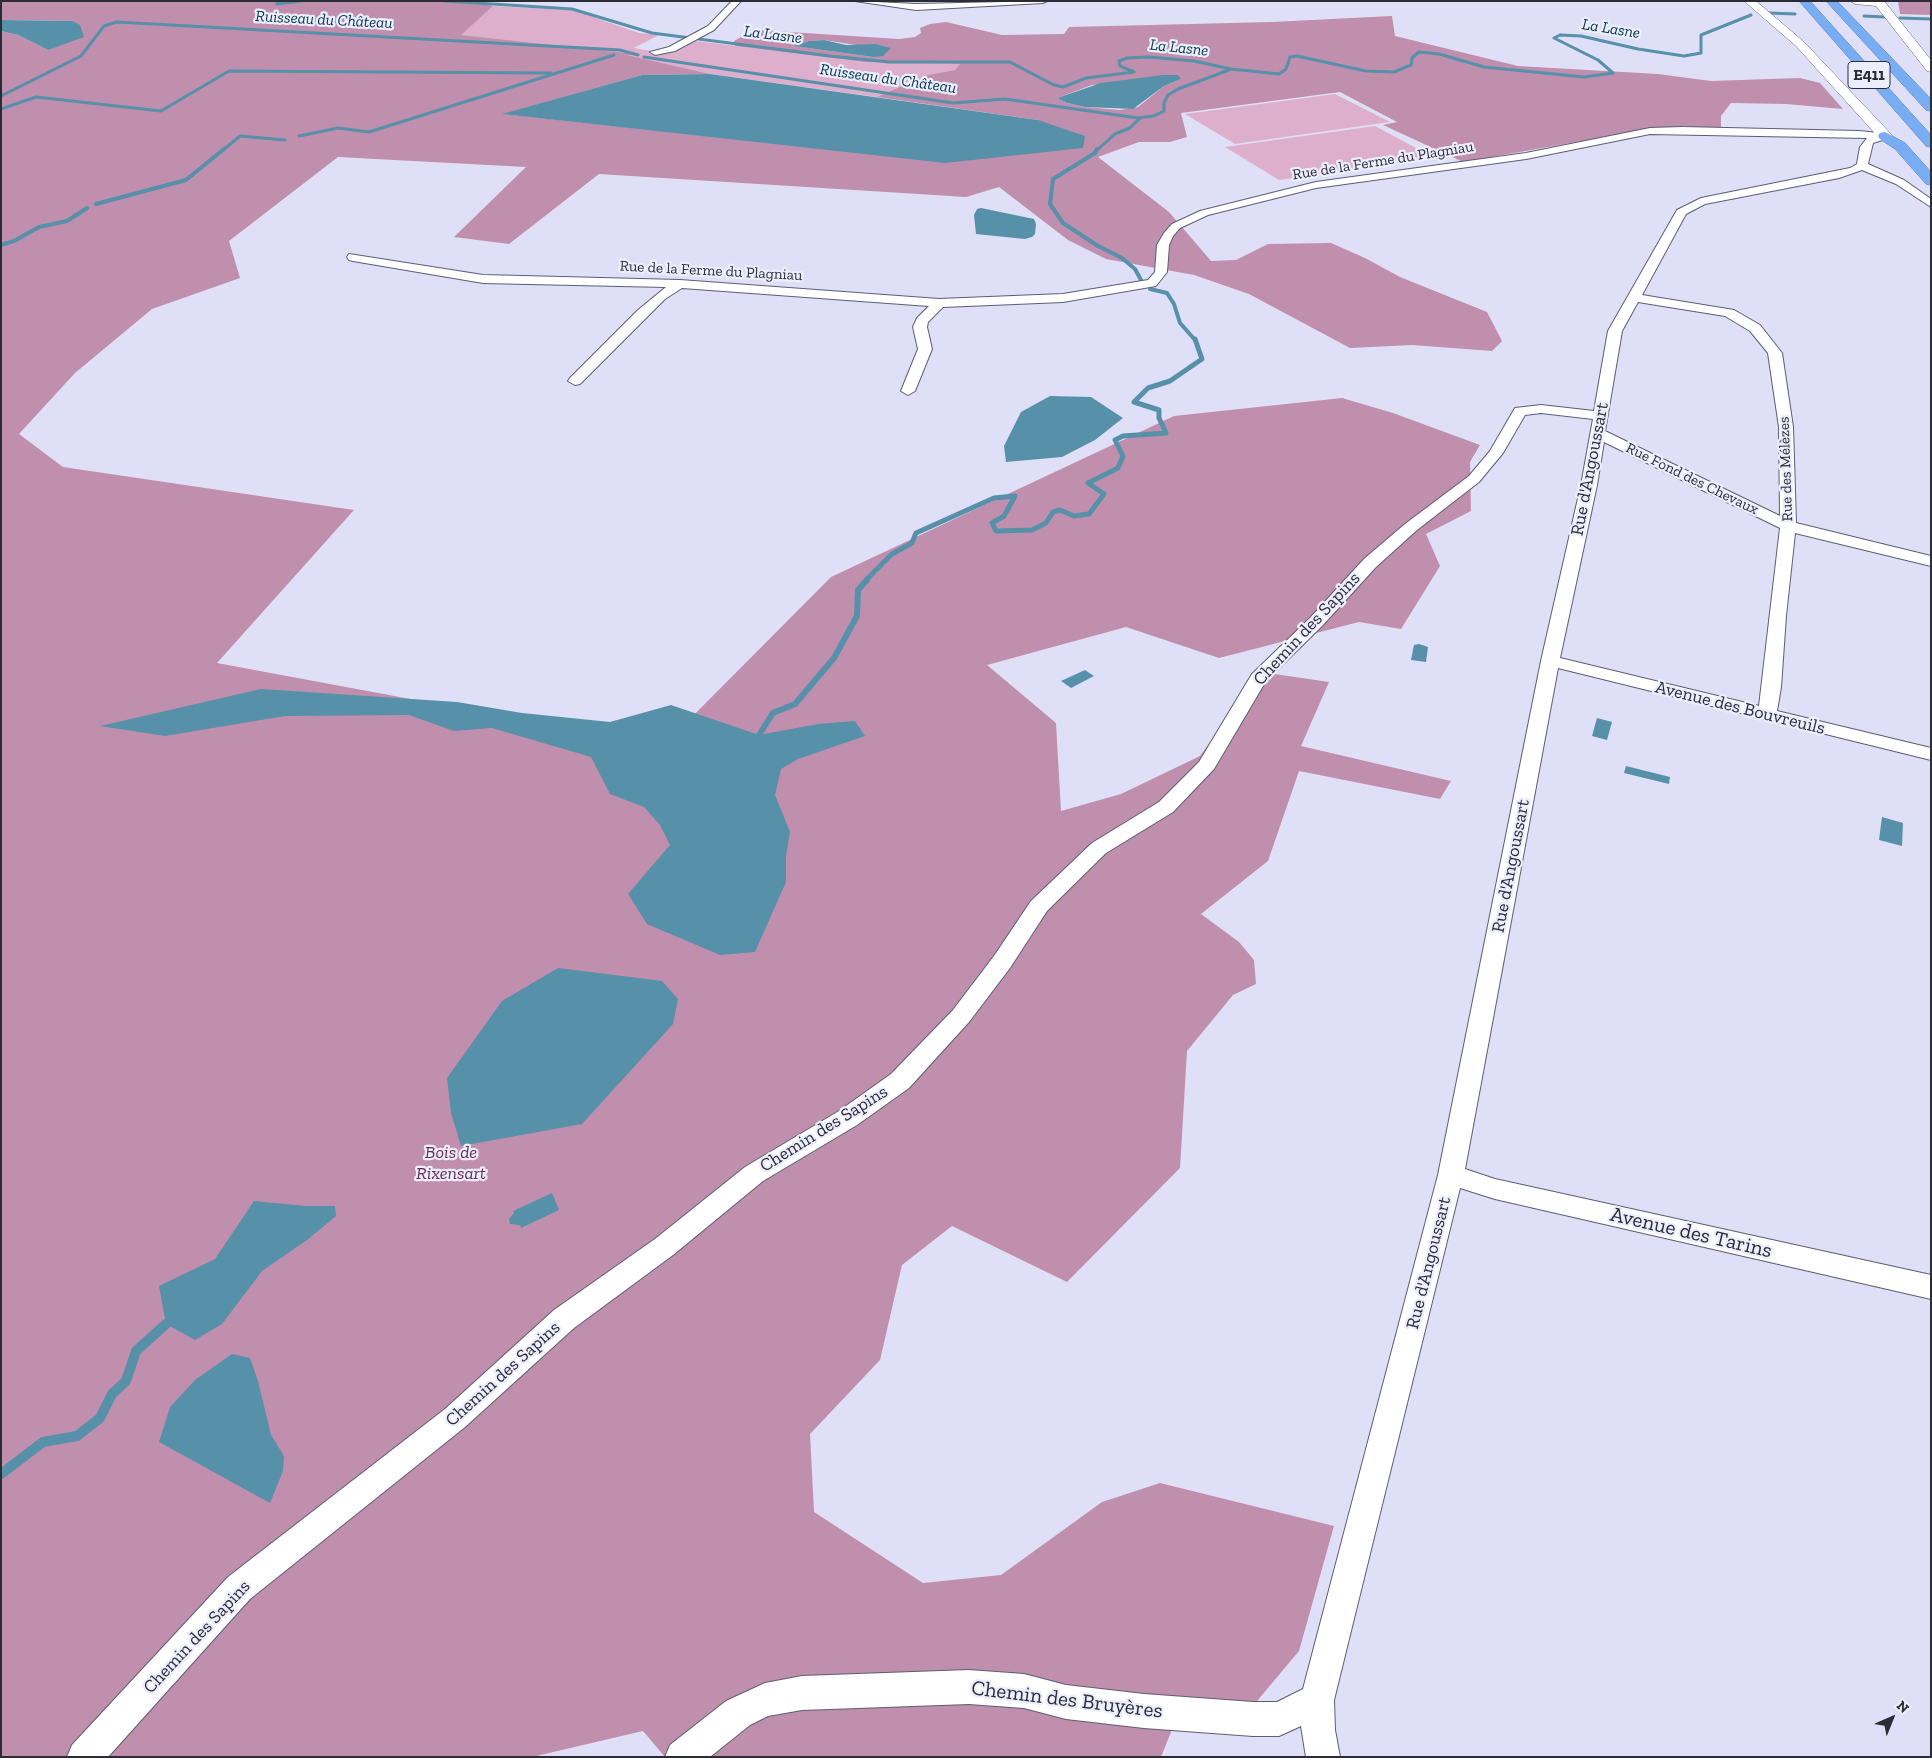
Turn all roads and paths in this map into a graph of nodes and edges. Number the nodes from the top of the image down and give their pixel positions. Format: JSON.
{"nodes":[{"id":1,"x":737,"y":1,"type":"edge"},
{"id":2,"x":859,"y":1,"type":"edge"},
{"id":3,"x":1043,"y":1,"type":"edge"},
{"id":4,"x":1737,"y":1,"type":"edge"},
{"id":5,"x":1854,"y":1,"type":"edge"},
{"id":6,"x":1879,"y":2,"type":"edge"},
{"id":7,"x":1806,"y":4,"type":"edge"},
{"id":8,"x":1833,"y":4,"type":"edge"},
{"id":9,"x":1753,"y":5,"type":"edge"},
{"id":10,"x":655,"y":52,"type":"dead end"},
{"id":11,"x":1931,"y":68,"type":"edge"},
{"id":12,"x":1931,"y":107,"type":"edge"},
{"id":13,"x":1881,"y":136,"type":"junction"},
{"id":14,"x":1931,"y":143,"type":"edge"},
{"id":15,"x":1862,"y":166,"type":"junction"},
{"id":16,"x":1931,"y":181,"type":"edge"},
{"id":17,"x":1931,"y":204,"type":"edge"},
{"id":18,"x":353,"y":257,"type":"dead end"},
{"id":19,"x":680,"y":284,"type":"junction"},
{"id":20,"x":1633,"y":297,"type":"junction"},
{"id":21,"x":939,"y":303,"type":"junction"},
{"id":22,"x":575,"y":381,"type":"dead end"},
{"id":23,"x":908,"y":390,"type":"dead end"},
{"id":24,"x":1600,"y":424,"type":"junction"},
{"id":25,"x":1788,"y":526,"type":"junction"},
{"id":26,"x":1931,"y":561,"type":"edge"},
{"id":27,"x":1550,"y":661,"type":"junction"},
{"id":28,"x":1767,"y":714,"type":"junction"},
{"id":29,"x":1931,"y":754,"type":"edge"},
{"id":30,"x":1451,"y":1175,"type":"junction"},
{"id":31,"x":1931,"y":1287,"type":"edge"},
{"id":32,"x":1317,"y":1700,"type":"junction"},
{"id":33,"x":84,"y":1757,"type":"edge"},
{"id":34,"x":682,"y":1757,"type":"edge"},
{"id":35,"x":1323,"y":1757,"type":"edge"}],
"edges":[{"from":1,"to":10,"type":"street"},
{"from":2,"to":3,"type":"street"},
{"from":4,"to":9,"type":"street"},
{"from":5,"to":6,"type":"street"},
{"from":6,"to":11,"type":"street"},
{"from":7,"to":14,"type":"highway","number":"E411"},
{"from":8,"to":12,"type":"highway","number":"E411"},
{"from":9,"to":13,"type":"street"},
{"from":13,"to":15,"type":"street"},
{"from":13,"to":16,"type":"highway"},
{"from":13,"to":21,"type":"street","name":"Rue de la Ferme du Plagniau"},
{"from":15,"to":17,"type":"street"},
{"from":15,"to":20,"type":"street","name":"Rue d'Angoussart"},
{"from":18,"to":19,"type":"street","name":"Rue de la Ferme du Plagniau"},
{"from":19,"to":21,"type":"street","name":"Rue de la Ferme du Plagniau"},
{"from":19,"to":22,"type":"street"},
{"from":20,"to":24,"type":"street","name":"Rue d'Angoussart"},
{"from":20,"to":25,"type":"street","name":"Rue des Mélèzes"},
{"from":21,"to":23,"type":"street"},
{"from":24,"to":25,"type":"street","name":"Rue Fond des Chevaux"},
{"from":24,"to":27,"type":"street","name":"Rue d'Angoussart"},
{"from":24,"to":33,"type":"street","name":"Chemin des Sapins"},
{"from":25,"to":26,"type":"street","name":"Rue Fond des Chevaux"},
{"from":25,"to":28,"type":"street","name":"Rue des Mélèzes"},
{"from":27,"to":28,"type":"street","name":"Avenue des Bouvreuils"},
{"from":27,"to":30,"type":"street","name":"Rue d'Angoussart"},
{"from":28,"to":29,"type":"street","name":"Avenue des Bouvreuils"},
{"from":30,"to":31,"type":"street","name":"Avenue des Tarins"},
{"from":30,"to":32,"type":"street","name":"Rue d'Angoussart"},
{"from":32,"to":34,"type":"street","name":"Chemin des Bruyères"},
{"from":32,"to":35,"type":"street","name":"Rue d'Angoussart"}]}
